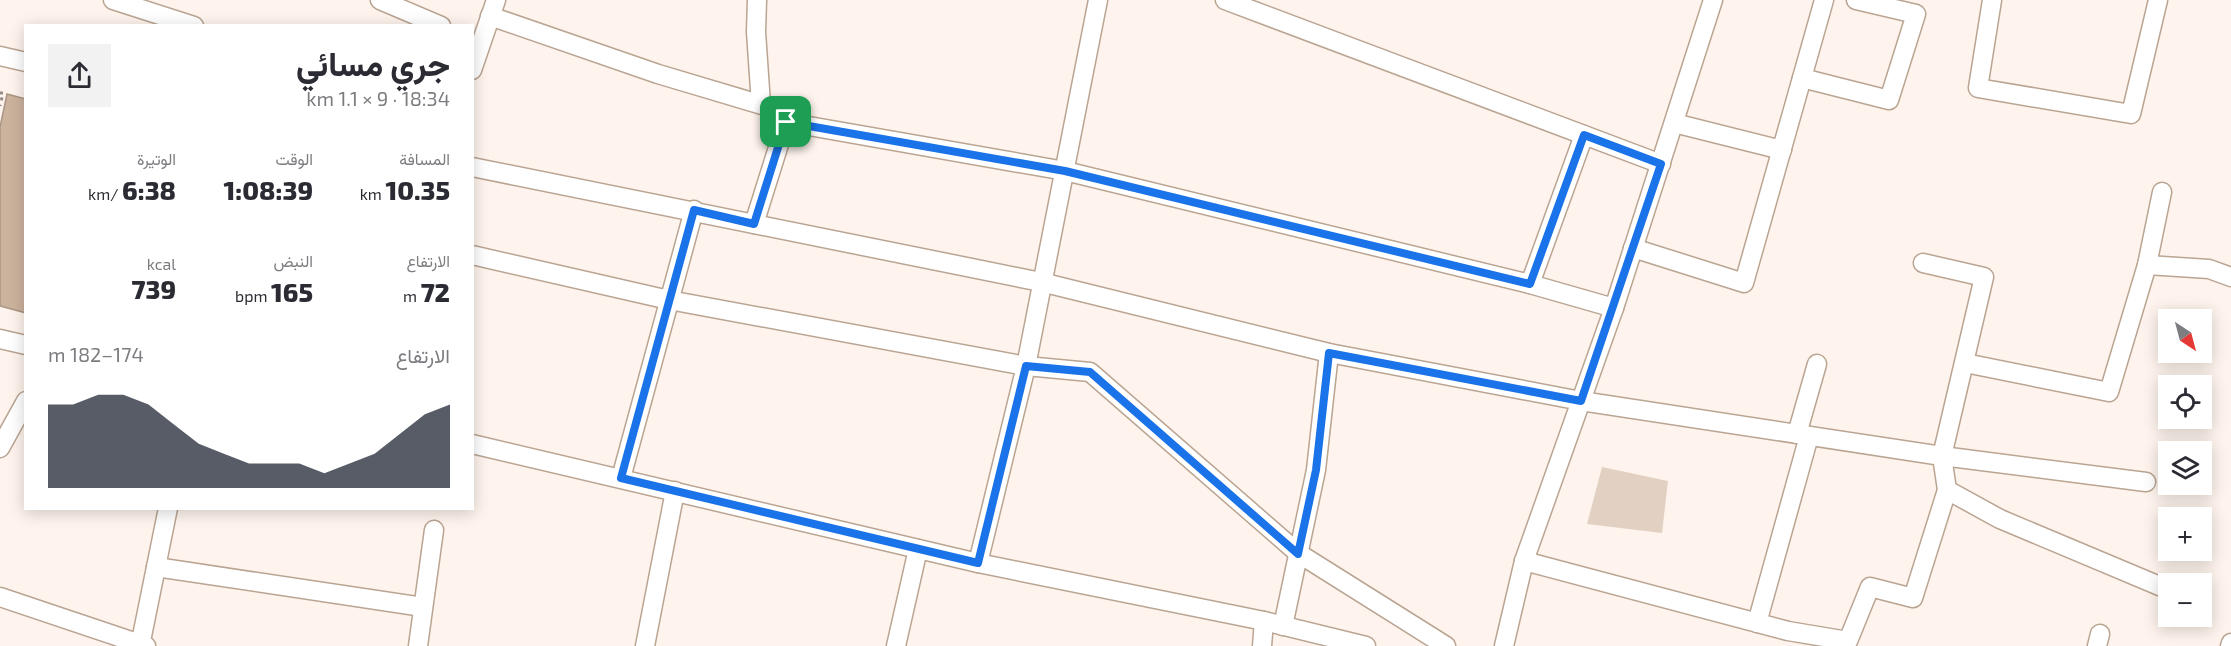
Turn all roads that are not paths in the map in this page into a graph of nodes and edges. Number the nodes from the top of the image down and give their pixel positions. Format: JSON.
{"nodes":[{"id":1,"x":113,"y":0,"type":"edge"},
{"id":2,"x":380,"y":0,"type":"edge"},
{"id":3,"x":757,"y":0,"type":"edge"},
{"id":4,"x":1098,"y":0,"type":"edge"},
{"id":5,"x":1225,"y":0,"type":"edge"},
{"id":6,"x":1713,"y":0,"type":"edge"},
{"id":7,"x":1824,"y":0,"type":"edge"},
{"id":8,"x":1856,"y":0,"type":"edge"},
{"id":9,"x":1992,"y":0,"type":"edge"},
{"id":10,"x":2158,"y":0,"type":"edge"},
{"id":11,"x":493,"y":8,"type":"edge"},
{"id":12,"x":188,"y":24,"type":"edge"},
{"id":13,"x":436,"y":24,"type":"edge"},
{"id":14,"x":477,"y":39,"type":"edge"},
{"id":15,"x":0,"y":56,"type":"edge"},
{"id":16,"x":474,"y":57,"type":"edge"},
{"id":17,"x":24,"y":62,"type":"edge"},
{"id":18,"x":1802,"y":78,"type":"junction"},
{"id":19,"x":761,"y":104,"type":"junction"},
{"id":20,"x":786,"y":122,"type":"junction"},
{"id":21,"x":1674,"y":123,"type":"junction"},
{"id":22,"x":1584,"y":135,"type":"junction"},
{"id":23,"x":1782,"y":150,"type":"junction"},
{"id":24,"x":1661,"y":164,"type":"junction"},
{"id":25,"x":474,"y":167,"type":"edge"},
{"id":26,"x":1065,"y":171,"type":"junction"},
{"id":27,"x":2162,"y":192,"type":"dead end"},
{"id":28,"x":694,"y":210,"type":"junction"},
{"id":29,"x":754,"y":224,"type":"junction"},
{"id":30,"x":1633,"y":248,"type":"junction"},
{"id":31,"x":474,"y":255,"type":"edge"},
{"id":32,"x":1923,"y":263,"type":"dead end"},
{"id":33,"x":2147,"y":265,"type":"junction"},
{"id":34,"x":2231,"y":278,"type":"edge"},
{"id":35,"x":1041,"y":282,"type":"junction"},
{"id":36,"x":1530,"y":284,"type":"junction"},
{"id":37,"x":669,"y":300,"type":"junction"},
{"id":38,"x":1614,"y":308,"type":"junction"},
{"id":39,"x":0,"y":339,"type":"edge"},
{"id":40,"x":24,"y":345,"type":"edge"},
{"id":41,"x":1329,"y":353,"type":"junction"},
{"id":42,"x":1965,"y":363,"type":"junction"},
{"id":43,"x":1817,"y":364,"type":"dead end"},
{"id":44,"x":1026,"y":366,"type":"junction"},
{"id":45,"x":1581,"y":401,"type":"junction"},
{"id":46,"x":24,"y":405,"type":"edge"},
{"id":47,"x":1803,"y":435,"type":"junction"},
{"id":48,"x":474,"y":444,"type":"edge"},
{"id":49,"x":0,"y":448,"type":"edge"},
{"id":50,"x":1942,"y":456,"type":"junction"},
{"id":51,"x":621,"y":478,"type":"junction"},
{"id":52,"x":2146,"y":482,"type":"dead end"},
{"id":53,"x":1947,"y":490,"type":"junction"},
{"id":54,"x":675,"y":491,"type":"junction"},
{"id":55,"x":168,"y":510,"type":"edge"},
{"id":56,"x":434,"y":530,"type":"dead end"},
{"id":57,"x":918,"y":549,"type":"junction"},
{"id":58,"x":1298,"y":554,"type":"junction"},
{"id":59,"x":1524,"y":561,"type":"junction"},
{"id":60,"x":978,"y":563,"type":"junction"},
{"id":61,"x":156,"y":567,"type":"junction"},
{"id":62,"x":2158,"y":585,"type":"edge"},
{"id":63,"x":0,"y":597,"type":"edge"},
{"id":64,"x":423,"y":607,"type":"junction"},
{"id":65,"x":1264,"y":621,"type":"junction"},
{"id":66,"x":1756,"y":623,"type":"junction"},
{"id":67,"x":1283,"y":626,"type":"junction"},
{"id":68,"x":1786,"y":639,"type":"edge"},
{"id":69,"x":142,"y":646,"type":"edge"},
{"id":70,"x":418,"y":646,"type":"edge"},
{"id":71,"x":645,"y":646,"type":"edge"},
{"id":72,"x":896,"y":646,"type":"edge"},
{"id":73,"x":1262,"y":646,"type":"edge"},
{"id":74,"x":1366,"y":646,"type":"edge"},
{"id":75,"x":1446,"y":646,"type":"edge"},
{"id":76,"x":1504,"y":646,"type":"edge"}],
"edges":[{"from":1,"to":12,"type":"street"},
{"from":2,"to":13,"type":"street"},
{"from":3,"to":19,"type":"street"},
{"from":4,"to":26,"type":"street"},
{"from":5,"to":22,"type":"street"},
{"from":6,"to":21,"type":"street"},
{"from":7,"to":18,"type":"street"},
{"from":8,"to":18,"type":"street"},
{"from":9,"to":10,"type":"street"},
{"from":11,"to":14,"type":"street"},
{"from":11,"to":19,"type":"street"},
{"from":14,"to":16,"type":"street"},
{"from":15,"to":17,"type":"street"},
{"from":18,"to":23,"type":"street"},
{"from":19,"to":20,"type":"street"},
{"from":20,"to":26,"type":"street"},
{"from":20,"to":29,"type":"street"},
{"from":21,"to":23,"type":"street"},
{"from":21,"to":24,"type":"street"},
{"from":22,"to":24,"type":"street"},
{"from":22,"to":36,"type":"street"},
{"from":23,"to":30,"type":"street"},
{"from":24,"to":30,"type":"street"},
{"from":25,"to":28,"type":"street"},
{"from":26,"to":35,"type":"street"},
{"from":26,"to":36,"type":"street"},
{"from":27,"to":33,"type":"street"},
{"from":28,"to":29,"type":"street"},
{"from":28,"to":37,"type":"street"},
{"from":29,"to":35,"type":"street"},
{"from":30,"to":38,"type":"street"},
{"from":31,"to":37,"type":"street"},
{"from":32,"to":42,"type":"street"},
{"from":33,"to":34,"type":"street"},
{"from":33,"to":42,"type":"street"},
{"from":35,"to":41,"type":"street"},
{"from":35,"to":44,"type":"street"},
{"from":36,"to":38,"type":"street"},
{"from":37,"to":44,"type":"street"},
{"from":37,"to":51,"type":"street"},
{"from":38,"to":45,"type":"street"},
{"from":39,"to":40,"type":"street"},
{"from":41,"to":45,"type":"street"},
{"from":41,"to":58,"type":"street"},
{"from":42,"to":50,"type":"street"},
{"from":43,"to":47,"type":"street"},
{"from":44,"to":58,"type":"street"},
{"from":44,"to":60,"type":"street"},
{"from":45,"to":47,"type":"street"},
{"from":45,"to":59,"type":"street"},
{"from":46,"to":49,"type":"street"},
{"from":47,"to":50,"type":"street"},
{"from":47,"to":66,"type":"street"},
{"from":48,"to":51,"type":"street"},
{"from":50,"to":52,"type":"street"},
{"from":50,"to":53,"type":"street"},
{"from":51,"to":54,"type":"street"},
{"from":53,"to":62,"type":"street"},
{"from":53,"to":68,"type":"street"},
{"from":54,"to":57,"type":"street"},
{"from":54,"to":71,"type":"street"},
{"from":55,"to":61,"type":"street"},
{"from":56,"to":64,"type":"street"},
{"from":57,"to":60,"type":"street"},
{"from":57,"to":72,"type":"street"},
{"from":58,"to":67,"type":"street"},
{"from":58,"to":75,"type":"street"},
{"from":59,"to":66,"type":"street"},
{"from":59,"to":76,"type":"street"},
{"from":60,"to":65,"type":"street"},
{"from":61,"to":64,"type":"street"},
{"from":61,"to":69,"type":"street"},
{"from":63,"to":69,"type":"street"},
{"from":64,"to":70,"type":"street"},
{"from":65,"to":67,"type":"street"},
{"from":65,"to":73,"type":"street"},
{"from":66,"to":68,"type":"street"},
{"from":67,"to":74,"type":"street"}]}
